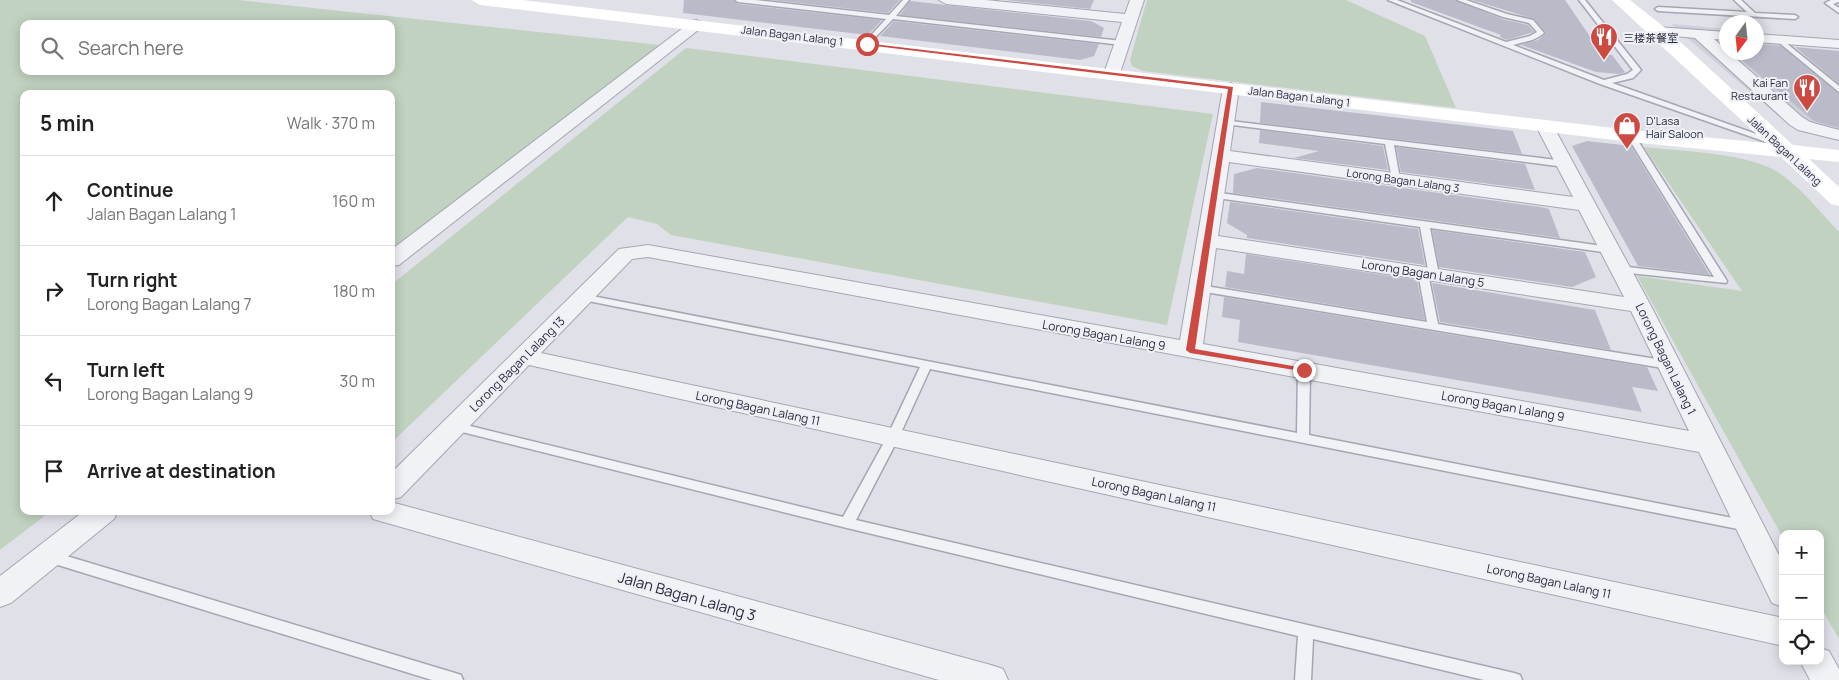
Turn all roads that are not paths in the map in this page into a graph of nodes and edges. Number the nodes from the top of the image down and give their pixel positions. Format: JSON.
{"nodes":[{"id":1,"x":480,"y":0,"type":"edge"},
{"id":2,"x":738,"y":0,"type":"edge"},
{"id":3,"x":906,"y":0,"type":"edge"},
{"id":4,"x":946,"y":0,"type":"edge"},
{"id":5,"x":1137,"y":0,"type":"edge"},
{"id":6,"x":1391,"y":0,"type":"edge"},
{"id":7,"x":1460,"y":0,"type":"edge"},
{"id":8,"x":1582,"y":0,"type":"edge"},
{"id":9,"x":1620,"y":0,"type":"edge"},
{"id":10,"x":1737,"y":0,"type":"edge"},
{"id":11,"x":1838,"y":0,"type":"edge"},
{"id":12,"x":1658,"y":8,"type":"dead end"},
{"id":13,"x":1839,"y":11,"type":"edge"},
{"id":14,"x":1753,"y":14,"type":"junction"},
{"id":15,"x":890,"y":17,"type":"junction"},
{"id":16,"x":1795,"y":17,"type":"dead end"},
{"id":17,"x":1130,"y":19,"type":"junction"},
{"id":18,"x":698,"y":24,"type":"junction"},
{"id":19,"x":1658,"y":31,"type":"junction"},
{"id":20,"x":1699,"y":34,"type":"junction"},
{"id":21,"x":1719,"y":35,"type":"edge"},
{"id":22,"x":1764,"y":38,"type":"edge"},
{"id":23,"x":1778,"y":39,"type":"junction"},
{"id":24,"x":1122,"y":43,"type":"junction"},
{"id":25,"x":867,"y":44,"type":"junction"},
{"id":26,"x":1506,"y":44,"type":"junction"},
{"id":27,"x":1839,"y":44,"type":"edge"},
{"id":28,"x":1112,"y":73,"type":"junction"},
{"id":29,"x":1603,"y":82,"type":"junction"},
{"id":30,"x":1231,"y":88,"type":"junction"},
{"id":31,"x":1839,"y":90,"type":"edge"},
{"id":32,"x":1734,"y":103,"type":"junction"},
{"id":33,"x":1225,"y":122,"type":"junction"},
{"id":34,"x":1546,"y":126,"type":"junction"},
{"id":35,"x":1631,"y":136,"type":"junction"},
{"id":36,"x":1836,"y":140,"type":"edge"},
{"id":37,"x":1690,"y":142,"type":"junction"},
{"id":38,"x":1389,"y":143,"type":"junction"},
{"id":39,"x":1784,"y":147,"type":"junction"},
{"id":40,"x":1219,"y":155,"type":"junction"},
{"id":41,"x":1839,"y":156,"type":"edge"},
{"id":42,"x":1566,"y":164,"type":"junction"},
{"id":43,"x":1396,"y":179,"type":"junction"},
{"id":44,"x":1213,"y":195,"type":"junction"},
{"id":45,"x":1835,"y":195,"type":"edge"},
{"id":46,"x":1586,"y":205,"type":"junction"},
{"id":47,"x":1425,"y":225,"type":"junction"},
{"id":48,"x":1206,"y":240,"type":"junction"},
{"id":49,"x":648,"y":251,"type":"joint"},
{"id":50,"x":395,"y":257,"type":"edge"},
{"id":51,"x":1615,"y":259,"type":"junction"},
{"id":52,"x":1428,"y":274,"type":"junction"},
{"id":53,"x":1199,"y":288,"type":"junction"},
{"id":54,"x":582,"y":298,"type":"junction"},
{"id":55,"x":1640,"y":306,"type":"junction"},
{"id":56,"x":1434,"y":327,"type":"junction"},
{"id":57,"x":1190,"y":350,"type":"junction"},
{"id":58,"x":525,"y":357,"type":"junction"},
{"id":59,"x":927,"y":364,"type":"junction"},
{"id":60,"x":1669,"y":365,"type":"junction"},
{"id":61,"x":1304,"y":370,"type":"junction"},
{"id":62,"x":454,"y":426,"type":"junction"},
{"id":63,"x":893,"y":437,"type":"junction"},
{"id":64,"x":1302,"y":439,"type":"junction"},
{"id":65,"x":1708,"y":444,"type":"junction"},
{"id":66,"x":395,"y":486,"type":"edge"},
{"id":67,"x":395,"y":514,"type":"edge"},
{"id":68,"x":99,"y":515,"type":"edge"},
{"id":69,"x":847,"y":523,"type":"junction"},
{"id":70,"x":1749,"y":527,"type":"junction"},
{"id":71,"x":47,"y":556,"type":"junction"},
{"id":72,"x":1779,"y":586,"type":"edge"},
{"id":73,"x":0,"y":594,"type":"edge"},
{"id":74,"x":1779,"y":631,"type":"edge"},
{"id":75,"x":1306,"y":632,"type":"junction"},
{"id":76,"x":1819,"y":665,"type":"edge"},
{"id":77,"x":455,"y":680,"type":"edge"},
{"id":78,"x":991,"y":680,"type":"edge"},
{"id":79,"x":1303,"y":680,"type":"edge"},
{"id":80,"x":1514,"y":680,"type":"edge"},
{"id":81,"x":1826,"y":680,"type":"edge"}],
"edges":[{"from":1,"to":18,"type":"main road","name":"Jalan Bagan Lalang 1"},
{"from":2,"to":15,"type":"lane"},
{"from":3,"to":15,"type":"lane"},
{"from":4,"to":17,"type":"street"},
{"from":5,"to":17,"type":"street"},
{"from":6,"to":26,"type":"lane"},
{"from":7,"to":26,"type":"lane"},
{"from":8,"to":29,"type":"lane"},
{"from":9,"to":19,"type":"main road","name":"Jalan Bagan Lalang"},
{"from":10,"to":14,"type":"lane"},
{"from":11,"to":13,"type":"lane"},
{"from":12,"to":14,"type":"lane"},
{"from":14,"to":16,"type":"lane"},
{"from":15,"to":24,"type":"lane"},
{"from":15,"to":25,"type":"lane"},
{"from":17,"to":24,"type":"street"},
{"from":18,"to":25,"type":"main road","name":"Jalan Bagan Lalang 1"},
{"from":18,"to":50,"type":"street"},
{"from":19,"to":20,"type":"street"},
{"from":19,"to":32,"type":"main road","name":"Jalan Bagan Lalang"},
{"from":20,"to":21,"type":"street"},
{"from":20,"to":36,"type":"street"},
{"from":22,"to":23,"type":"street"},
{"from":23,"to":27,"type":"street"},
{"from":23,"to":31,"type":"lane"},
{"from":24,"to":28,"type":"street"},
{"from":25,"to":28,"type":"main road","name":"Jalan Bagan Lalang 1"},
{"from":26,"to":29,"type":"lane"},
{"from":28,"to":30,"type":"main road","name":"Jalan Bagan Lalang 1"},
{"from":29,"to":39,"type":"lane"},
{"from":30,"to":33,"type":"street"},
{"from":30,"to":34,"type":"main road","name":"Jalan Bagan Lalang 1"},
{"from":32,"to":36,"type":"main road"},
{"from":32,"to":39,"type":"main road","name":"Jalan Bagan Lalang"},
{"from":33,"to":38,"type":"lane"},
{"from":33,"to":40,"type":"street"},
{"from":34,"to":35,"type":"main road","name":"Jalan Bagan Lalang 1"},
{"from":34,"to":42,"type":"street","name":"Lorong Bagan Lalang 1"},
{"from":35,"to":37,"type":"main road","name":"Jalan Bagan Lalang 1"},
{"from":35,"to":51,"type":"lane"},
{"from":37,"to":39,"type":"main road","name":"Jalan Bagan Lalang 1"},
{"from":37,"to":45,"type":"main road"},
{"from":38,"to":42,"type":"lane"},
{"from":38,"to":43,"type":"lane"},
{"from":39,"to":41,"type":"main road","name":"Jalan Bagan Lalang 1"},
{"from":39,"to":45,"type":"main road","name":"Jalan Bagan Lalang"},
{"from":40,"to":43,"type":"street","name":"Lorong Bagan Lalang 3"},
{"from":40,"to":44,"type":"street"},
{"from":42,"to":46,"type":"street","name":"Lorong Bagan Lalang 1"},
{"from":43,"to":46,"type":"street","name":"Lorong Bagan Lalang 3"},
{"from":44,"to":47,"type":"lane"},
{"from":44,"to":48,"type":"street"},
{"from":46,"to":51,"type":"street","name":"Lorong Bagan Lalang 1"},
{"from":47,"to":51,"type":"lane"},
{"from":47,"to":52,"type":"lane"},
{"from":48,"to":52,"type":"street","name":"Lorong Bagan Lalang 5"},
{"from":48,"to":53,"type":"street"},
{"from":49,"to":54,"type":"street","name":"Lorong Bagan Lalang 13"},
{"from":49,"to":57,"type":"street","name":"Lorong Bagan Lalang 9"},
{"from":51,"to":55,"type":"street","name":"Lorong Bagan Lalang 1"},
{"from":52,"to":55,"type":"street","name":"Lorong Bagan Lalang 5"},
{"from":52,"to":56,"type":"lane"},
{"from":53,"to":56,"type":"lane"},
{"from":53,"to":57,"type":"street"},
{"from":54,"to":58,"type":"street","name":"Lorong Bagan Lalang 13"},
{"from":54,"to":59,"type":"lane"},
{"from":55,"to":60,"type":"street","name":"Lorong Bagan Lalang 1"},
{"from":56,"to":60,"type":"lane"},
{"from":57,"to":61,"type":"street","name":"Lorong Bagan Lalang 9"},
{"from":58,"to":62,"type":"street","name":"Lorong Bagan Lalang 13"},
{"from":58,"to":63,"type":"street","name":"Lorong Bagan Lalang 11"},
{"from":59,"to":63,"type":"lane"},
{"from":59,"to":64,"type":"lane"},
{"from":60,"to":65,"type":"street","name":"Lorong Bagan Lalang 1"},
{"from":61,"to":64,"type":"lane"},
{"from":61,"to":65,"type":"street","name":"Lorong Bagan Lalang 9"},
{"from":62,"to":66,"type":"street","name":"Lorong Bagan Lalang 13"},
{"from":62,"to":69,"type":"lane"},
{"from":63,"to":69,"type":"lane"},
{"from":63,"to":74,"type":"street","name":"Lorong Bagan Lalang 11"},
{"from":64,"to":70,"type":"lane"},
{"from":65,"to":70,"type":"street","name":"Lorong Bagan Lalang 1"},
{"from":67,"to":78,"type":"street","name":"Jalan Bagan Lalang 3"},
{"from":68,"to":71,"type":"street"},
{"from":69,"to":75,"type":"lane"},
{"from":70,"to":72,"type":"street","name":"Lorong Bagan Lalang 1"},
{"from":71,"to":73,"type":"street"},
{"from":71,"to":77,"type":"lane"},
{"from":75,"to":79,"type":"lane"},
{"from":75,"to":80,"type":"lane"},
{"from":76,"to":81,"type":"street"}]}
